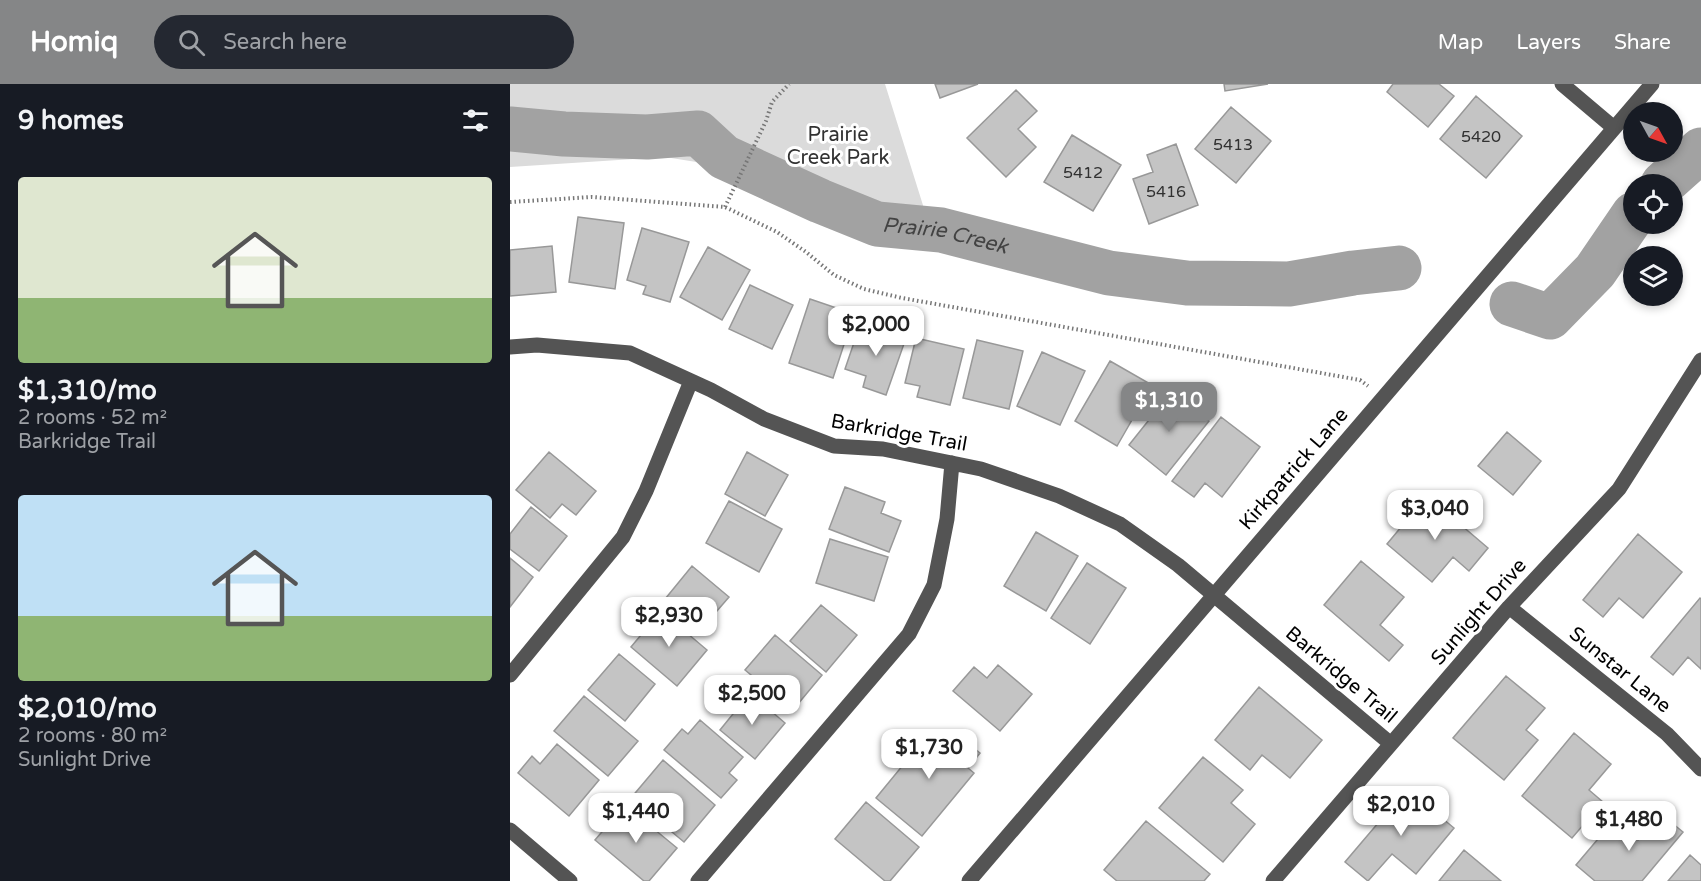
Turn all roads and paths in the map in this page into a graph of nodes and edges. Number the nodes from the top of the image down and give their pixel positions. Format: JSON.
{"nodes":[{"id":1,"x":789,"y":84,"type":"edge"},
{"id":2,"x":1562,"y":84,"type":"edge"},
{"id":3,"x":1652,"y":84,"type":"edge"},
{"id":4,"x":1614,"y":129,"type":"junction"},
{"id":5,"x":510,"y":202,"type":"edge"},
{"id":6,"x":725,"y":207,"type":"junction"},
{"id":7,"x":510,"y":347,"type":"edge"},
{"id":8,"x":1701,"y":360,"type":"edge"},
{"id":9,"x":691,"y":381,"type":"junction"},
{"id":10,"x":1383,"y":397,"type":"junction"},
{"id":11,"x":952,"y":463,"type":"junction"},
{"id":12,"x":1214,"y":595,"type":"junction"},
{"id":13,"x":1509,"y":607,"type":"junction"},
{"id":14,"x":510,"y":675,"type":"edge"},
{"id":15,"x":1391,"y":744,"type":"junction"},
{"id":16,"x":1701,"y":769,"type":"edge"},
{"id":17,"x":510,"y":830,"type":"edge"},
{"id":18,"x":570,"y":881,"type":"edge"},
{"id":19,"x":698,"y":881,"type":"edge"},
{"id":20,"x":969,"y":881,"type":"edge"},
{"id":21,"x":1274,"y":881,"type":"edge"}],
"edges":[{"from":1,"to":6,"type":"path"},
{"from":2,"to":4,"type":"street"},
{"from":3,"to":4,"type":"street","name":"Kirkpatrick Lane"},
{"from":4,"to":10,"type":"street","name":"Kirkpatrick Lane"},
{"from":5,"to":6,"type":"path"},
{"from":6,"to":10,"type":"path"},
{"from":7,"to":9,"type":"street","name":"Barkridge Trail"},
{"from":8,"to":13,"type":"street","name":"Sunlight Drive"},
{"from":9,"to":11,"type":"street","name":"Barkridge Trail"},
{"from":9,"to":14,"type":"street"},
{"from":10,"to":12,"type":"street","name":"Kirkpatrick Lane"},
{"from":11,"to":12,"type":"street","name":"Barkridge Trail"},
{"from":11,"to":19,"type":"street"},
{"from":12,"to":15,"type":"street","name":"Barkridge Trail"},
{"from":12,"to":20,"type":"street","name":"Kirkpatrick Lane"},
{"from":13,"to":15,"type":"street","name":"Sunlight Drive"},
{"from":13,"to":16,"type":"street","name":"Sunstar Lane"},
{"from":15,"to":21,"type":"street","name":"Sunlight Drive"},
{"from":17,"to":18,"type":"street"}]}
